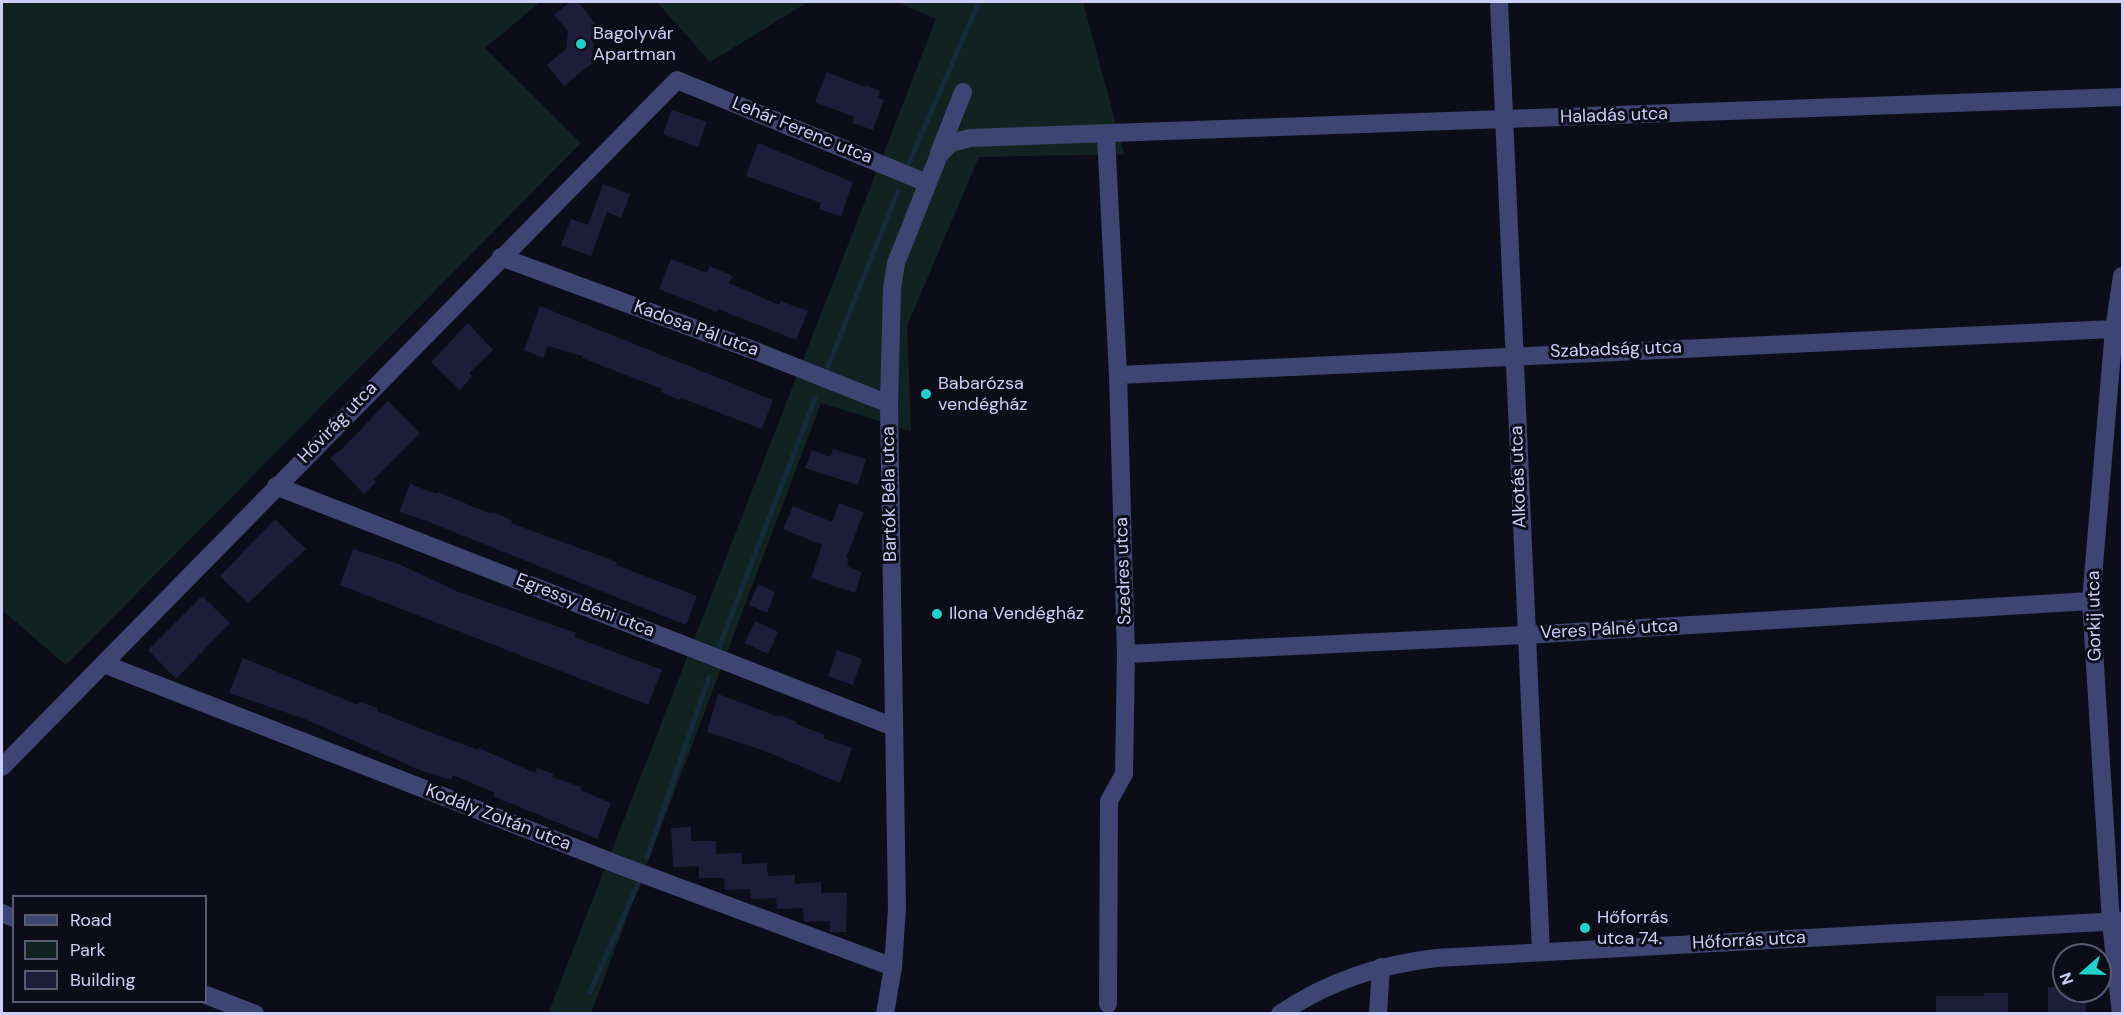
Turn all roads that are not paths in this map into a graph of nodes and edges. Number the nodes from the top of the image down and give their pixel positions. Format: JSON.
{"nodes":[{"id":1,"x":1499,"y":2,"type":"edge"},
{"id":2,"x":677,"y":80,"type":"joint"},
{"id":3,"x":963,"y":92,"type":"dead end"},
{"id":4,"x":2122,"y":97,"type":"edge"},
{"id":5,"x":1504,"y":120,"type":"junction"},
{"id":6,"x":1106,"y":135,"type":"junction"},
{"id":7,"x":939,"y":155,"type":"junction"},
{"id":8,"x":927,"y":183,"type":"junction"},
{"id":9,"x":501,"y":257,"type":"junction"},
{"id":10,"x":2122,"y":276,"type":"edge"},
{"id":11,"x":2122,"y":282,"type":"edge"},
{"id":12,"x":2114,"y":329,"type":"junction"},
{"id":13,"x":1515,"y":355,"type":"junction"},
{"id":14,"x":1118,"y":375,"type":"junction"},
{"id":15,"x":889,"y":404,"type":"junction"},
{"id":16,"x":276,"y":486,"type":"junction"},
{"id":17,"x":2091,"y":601,"type":"junction"},
{"id":18,"x":1525,"y":635,"type":"junction"},
{"id":19,"x":1126,"y":654,"type":"junction"},
{"id":20,"x":104,"y":664,"type":"junction"},
{"id":21,"x":894,"y":727,"type":"junction"},
{"id":22,"x":2,"y":767,"type":"edge"},
{"id":23,"x":2117,"y":922,"type":"edge"},
{"id":24,"x":1542,"y":951,"type":"junction"},
{"id":25,"x":893,"y":967,"type":"junction"},
{"id":26,"x":1381,"y":967,"type":"junction"},
{"id":27,"x":207,"y":995,"type":"edge"},
{"id":28,"x":1108,"y":1004,"type":"dead end"},
{"id":29,"x":255,"y":1014,"type":"edge"},
{"id":30,"x":885,"y":1014,"type":"edge"},
{"id":31,"x":1280,"y":1014,"type":"edge"},
{"id":32,"x":1378,"y":1014,"type":"edge"},
{"id":33,"x":2121,"y":1014,"type":"edge"}],
"edges":[{"from":1,"to":5,"type":"street","name":"Alkotás utca"},
{"from":2,"to":8,"type":"street","name":"Lehár Ferenc utca"},
{"from":2,"to":9,"type":"street","name":"Hóvirág utca"},
{"from":3,"to":7,"type":"street","name":"Bartók Béla utca"},
{"from":4,"to":5,"type":"street","name":"Haladás utca"},
{"from":5,"to":6,"type":"street","name":"Haladás utca"},
{"from":5,"to":13,"type":"street","name":"Alkotás utca"},
{"from":6,"to":7,"type":"street"},
{"from":6,"to":14,"type":"street","name":"Szedres utca"},
{"from":7,"to":8,"type":"street","name":"Bartók Béla utca"},
{"from":8,"to":15,"type":"street","name":"Bartók Béla utca"},
{"from":9,"to":15,"type":"street","name":"Kadosa Pál utca"},
{"from":9,"to":16,"type":"street","name":"Hóvirág utca"},
{"from":10,"to":11,"type":"street","name":"Gorkij utca"},
{"from":11,"to":12,"type":"street","name":"Gorkij utca"},
{"from":12,"to":13,"type":"street","name":"Szabadság utca"},
{"from":12,"to":17,"type":"street","name":"Gorkij utca"},
{"from":13,"to":14,"type":"street","name":"Szabadság utca"},
{"from":13,"to":18,"type":"street","name":"Alkotás utca"},
{"from":14,"to":19,"type":"street","name":"Szedres utca"},
{"from":15,"to":21,"type":"street","name":"Bartók Béla utca"},
{"from":16,"to":20,"type":"street","name":"Hóvirág utca"},
{"from":16,"to":21,"type":"street","name":"Egressy Béni utca"},
{"from":17,"to":18,"type":"street","name":"Veres Pálné utca"},
{"from":17,"to":23,"type":"street","name":"Gorkij utca"},
{"from":18,"to":19,"type":"street","name":"Veres Pálné utca"},
{"from":18,"to":24,"type":"street","name":"Alkotás utca"},
{"from":19,"to":28,"type":"street","name":"Szedres utca"},
{"from":20,"to":22,"type":"street","name":"Hóvirág utca"},
{"from":20,"to":25,"type":"street","name":"Kodály Zoltán utca"},
{"from":21,"to":25,"type":"street","name":"Bartók Béla utca"},
{"from":23,"to":24,"type":"street","name":"Hőforrás utca"},
{"from":23,"to":33,"type":"street","name":"Gorkij utca"},
{"from":24,"to":26,"type":"street","name":"Hőforrás utca"},
{"from":25,"to":30,"type":"street","name":"Bartók Béla utca"},
{"from":26,"to":31,"type":"street","name":"Hőforrás utca"},
{"from":26,"to":32,"type":"street"},
{"from":27,"to":29,"type":"street"}]}
